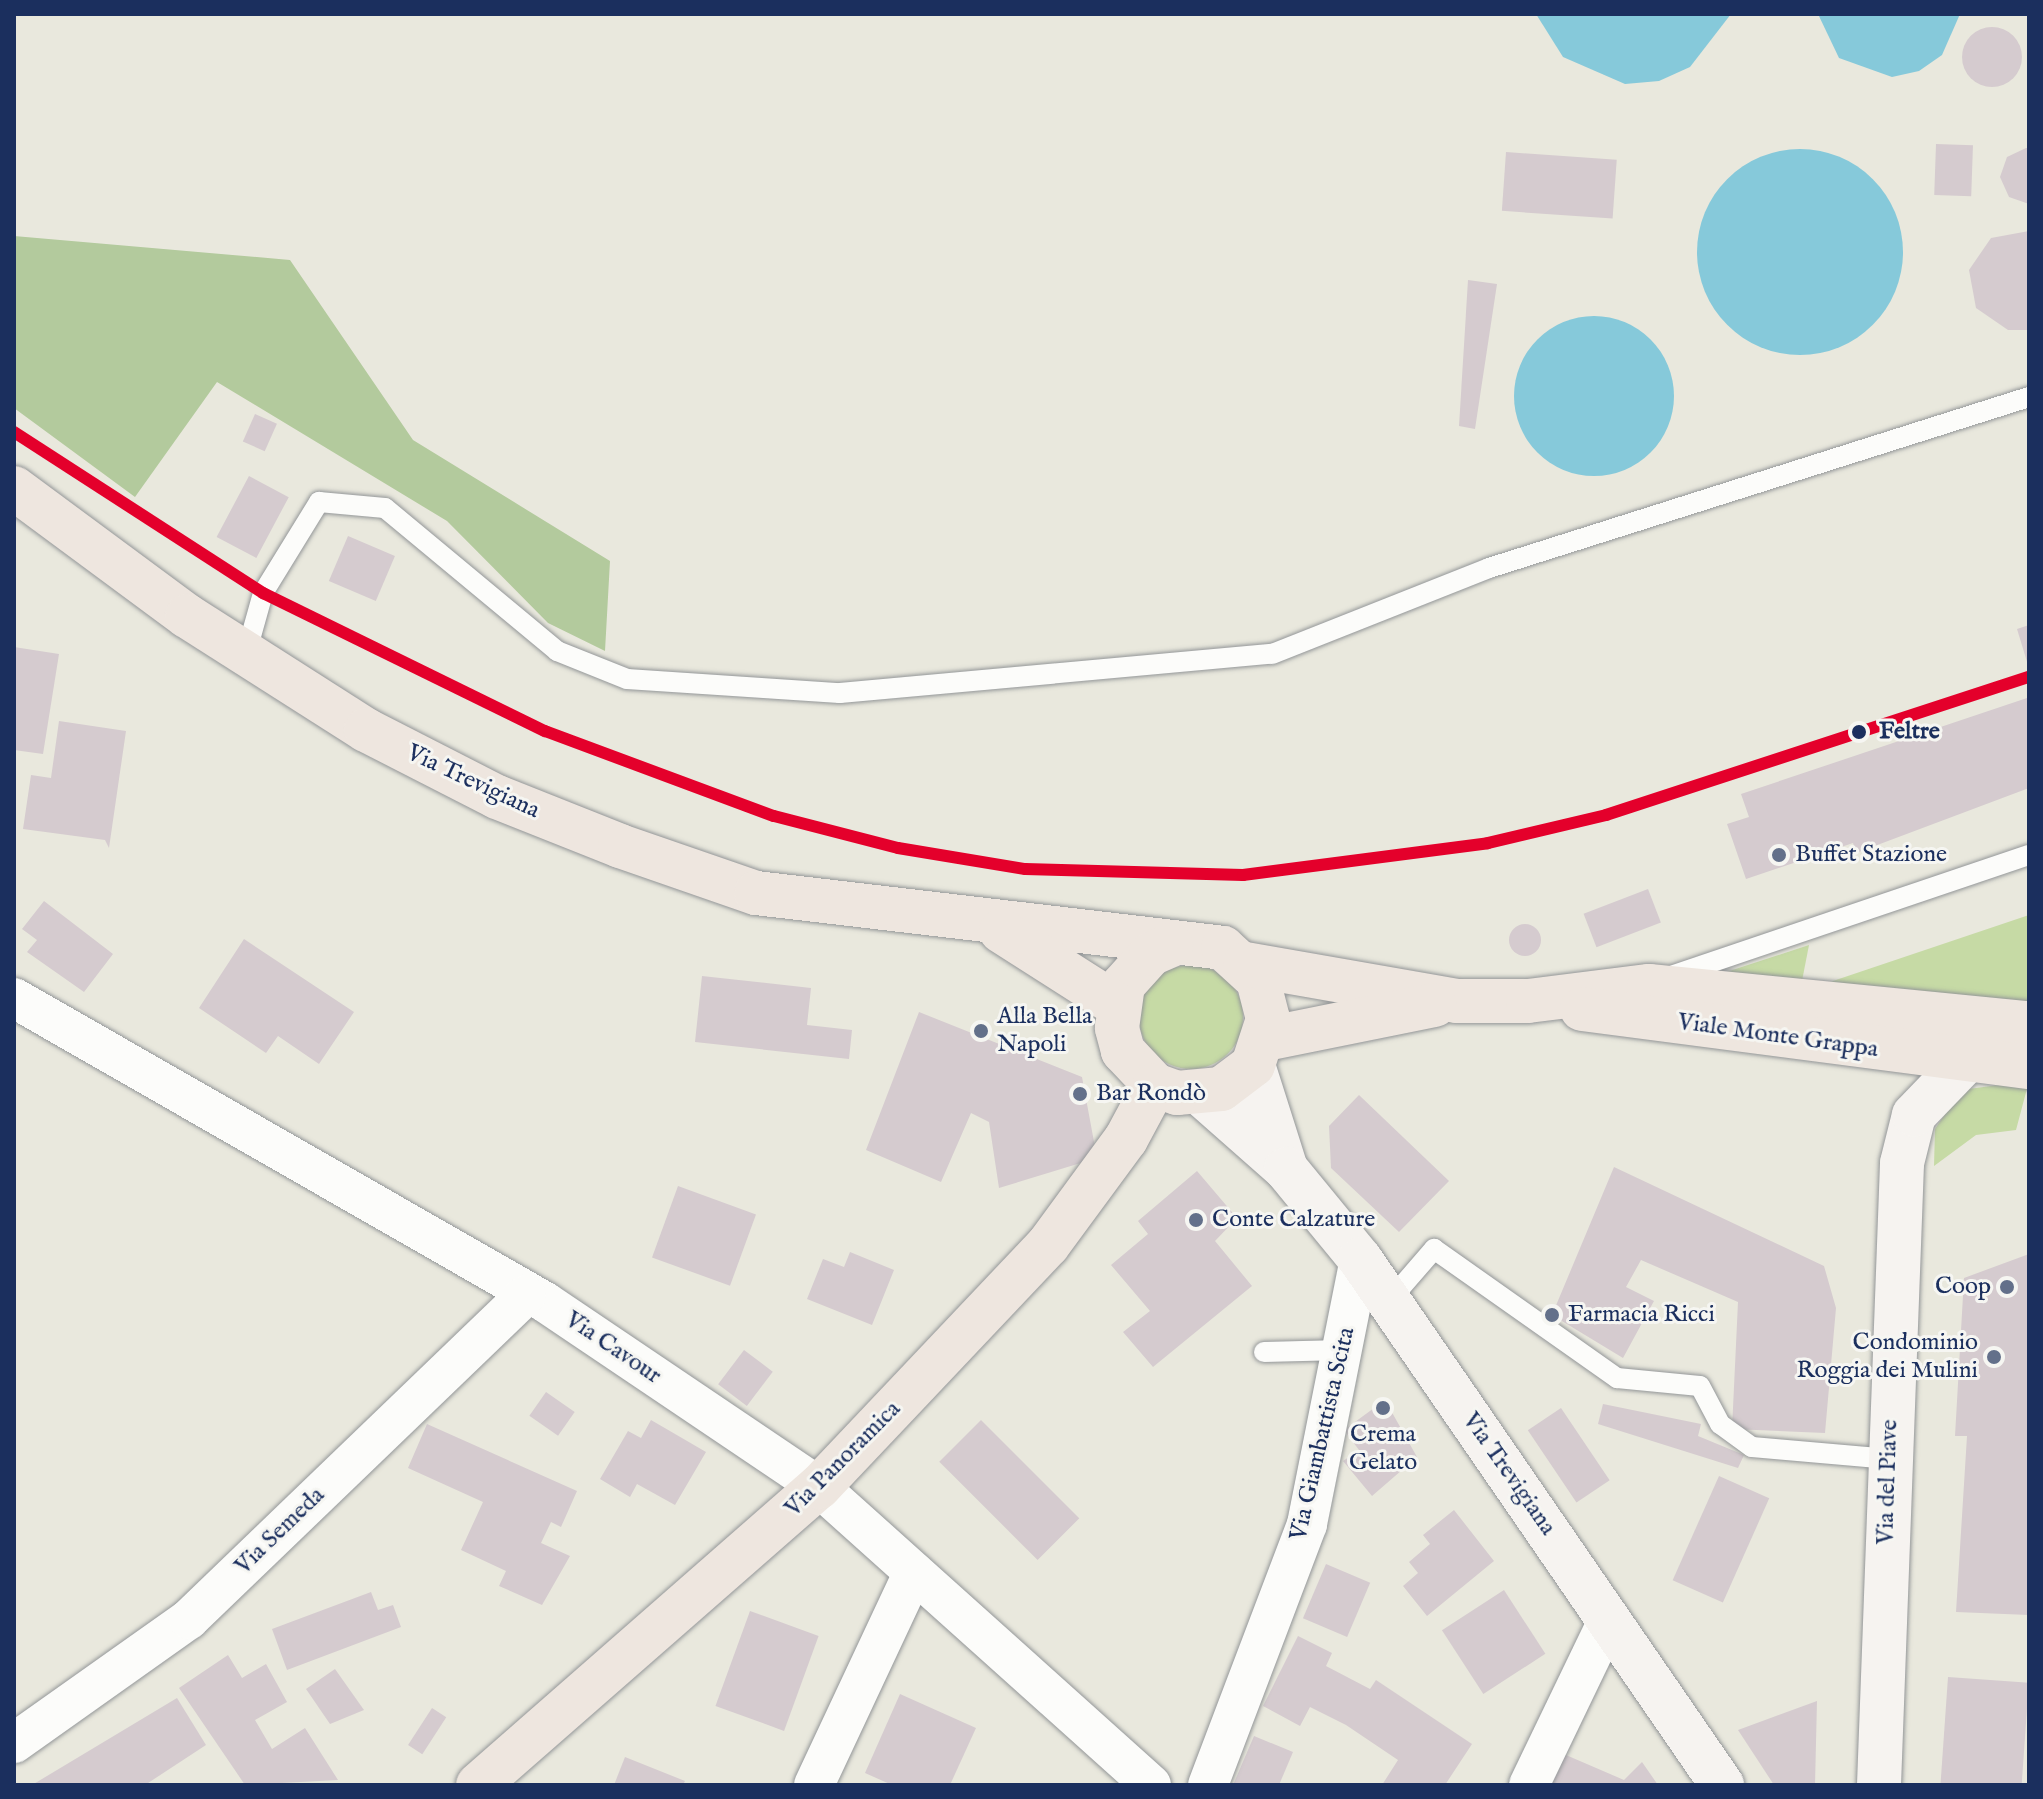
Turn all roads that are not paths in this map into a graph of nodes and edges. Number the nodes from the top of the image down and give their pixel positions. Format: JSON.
{"nodes":[{"id":1,"x":2029,"y":397,"type":"edge"},
{"id":2,"x":14,"y":488,"type":"edge"},
{"id":3,"x":246,"y":654,"type":"junction"},
{"id":4,"x":2029,"y":855,"type":"edge"},
{"id":5,"x":996,"y":927,"type":"junction"},
{"id":6,"x":1171,"y":945,"type":"junction"},
{"id":7,"x":1245,"y":964,"type":"junction"},
{"id":8,"x":1649,"y":986,"type":"junction"},
{"id":9,"x":14,"y":998,"type":"edge"},
{"id":10,"x":1457,"y":1001,"type":"junction"},
{"id":11,"x":1528,"y":1001,"type":"junction"},
{"id":12,"x":1117,"y":1005,"type":"junction"},
{"id":13,"x":2029,"y":1023,"type":"edge"},
{"id":14,"x":1837,"y":1046,"type":"junction"},
{"id":15,"x":2029,"y":1051,"type":"edge"},
{"id":16,"x":1259,"y":1052,"type":"junction"},
{"id":17,"x":1967,"y":1060,"type":"junction"},
{"id":18,"x":2029,"y":1067,"type":"edge"},
{"id":19,"x":1155,"y":1085,"type":"junction"},
{"id":20,"x":1201,"y":1094,"type":"junction"},
{"id":21,"x":1286,"y":1169,"type":"junction"},
{"id":22,"x":1360,"y":1259,"type":"junction"},
{"id":23,"x":526,"y":1295,"type":"junction"},
{"id":24,"x":1389,"y":1301,"type":"junction"},
{"id":25,"x":1342,"y":1350,"type":"junction"},
{"id":26,"x":1264,"y":1352,"type":"dead end"},
{"id":27,"x":1889,"y":1459,"type":"junction"},
{"id":28,"x":819,"y":1487,"type":"junction"},
{"id":29,"x":914,"y":1572,"type":"junction"},
{"id":30,"x":1609,"y":1619,"type":"junction"},
{"id":31,"x":14,"y":1743,"type":"edge"},
{"id":32,"x":478,"y":1785,"type":"edge"},
{"id":33,"x":814,"y":1785,"type":"edge"},
{"id":34,"x":1151,"y":1785,"type":"edge"},
{"id":35,"x":1208,"y":1785,"type":"edge"},
{"id":36,"x":1529,"y":1785,"type":"edge"},
{"id":37,"x":1722,"y":1785,"type":"edge"},
{"id":38,"x":1879,"y":1785,"type":"edge"}],
"edges":[{"from":1,"to":3,"type":"lane"},
{"from":2,"to":3,"type":"main road","name":"Via Trevigiana"},
{"from":3,"to":5,"type":"main road","name":"Via Trevigiana"},
{"from":4,"to":8,"type":"lane"},
{"from":5,"to":6,"type":"main road","name":"Via Trevigiana"},
{"from":5,"to":12,"type":"main road","name":"Via Trevigiana"},
{"from":6,"to":7,"type":"main road","name":"Via Trevigiana"},
{"from":6,"to":12,"type":"main road"},
{"from":7,"to":10,"type":"main road","name":"Viale Monte Grappa"},
{"from":7,"to":16,"type":"main road","name":"Via Trevigiana"},
{"from":8,"to":11,"type":"main road","name":"Viale Monte Grappa"},
{"from":8,"to":13,"type":"main road","name":"Viale Monte Grappa"},
{"from":9,"to":23,"type":"street","name":"Via Cavour"},
{"from":10,"to":11,"type":"main road","name":"Viale Monte Grappa"},
{"from":10,"to":16,"type":"main road","name":"Viale Monte Grappa"},
{"from":11,"to":14,"type":"main road","name":"Viale Monte Grappa"},
{"from":12,"to":19,"type":"main road"},
{"from":14,"to":15,"type":"lane"},
{"from":14,"to":17,"type":"main road","name":"Viale Monte Grappa"},
{"from":16,"to":20,"type":"main road"},
{"from":16,"to":21,"type":"street","name":"Via Trevigiana"},
{"from":17,"to":18,"type":"main road","name":"Viale Monte Grappa"},
{"from":17,"to":27,"type":"street","name":"Via del Piave"},
{"from":19,"to":20,"type":"main road"},
{"from":19,"to":28,"type":"main road","name":"Via Panoramica"},
{"from":20,"to":21,"type":"street","name":"Via Trevigiana"},
{"from":21,"to":22,"type":"street","name":"Via Trevigiana"},
{"from":22,"to":24,"type":"street","name":"Via Trevigiana"},
{"from":22,"to":25,"type":"street","name":"Via Giambattista Scita"},
{"from":23,"to":28,"type":"street","name":"Via Cavour"},
{"from":23,"to":31,"type":"street","name":"Via Semeda"},
{"from":24,"to":27,"type":"lane"},
{"from":24,"to":30,"type":"street","name":"Via Trevigiana"},
{"from":25,"to":26,"type":"lane"},
{"from":25,"to":35,"type":"street","name":"Via Giambattista Scita"},
{"from":27,"to":38,"type":"street","name":"Via del Piave"},
{"from":28,"to":29,"type":"street","name":"Via Cavour"},
{"from":28,"to":32,"type":"main road","name":"Via Panoramica"},
{"from":29,"to":33,"type":"street"},
{"from":29,"to":34,"type":"street","name":"Via Cavour"},
{"from":30,"to":36,"type":"street"},
{"from":30,"to":37,"type":"street","name":"Via Trevigiana"}]}
